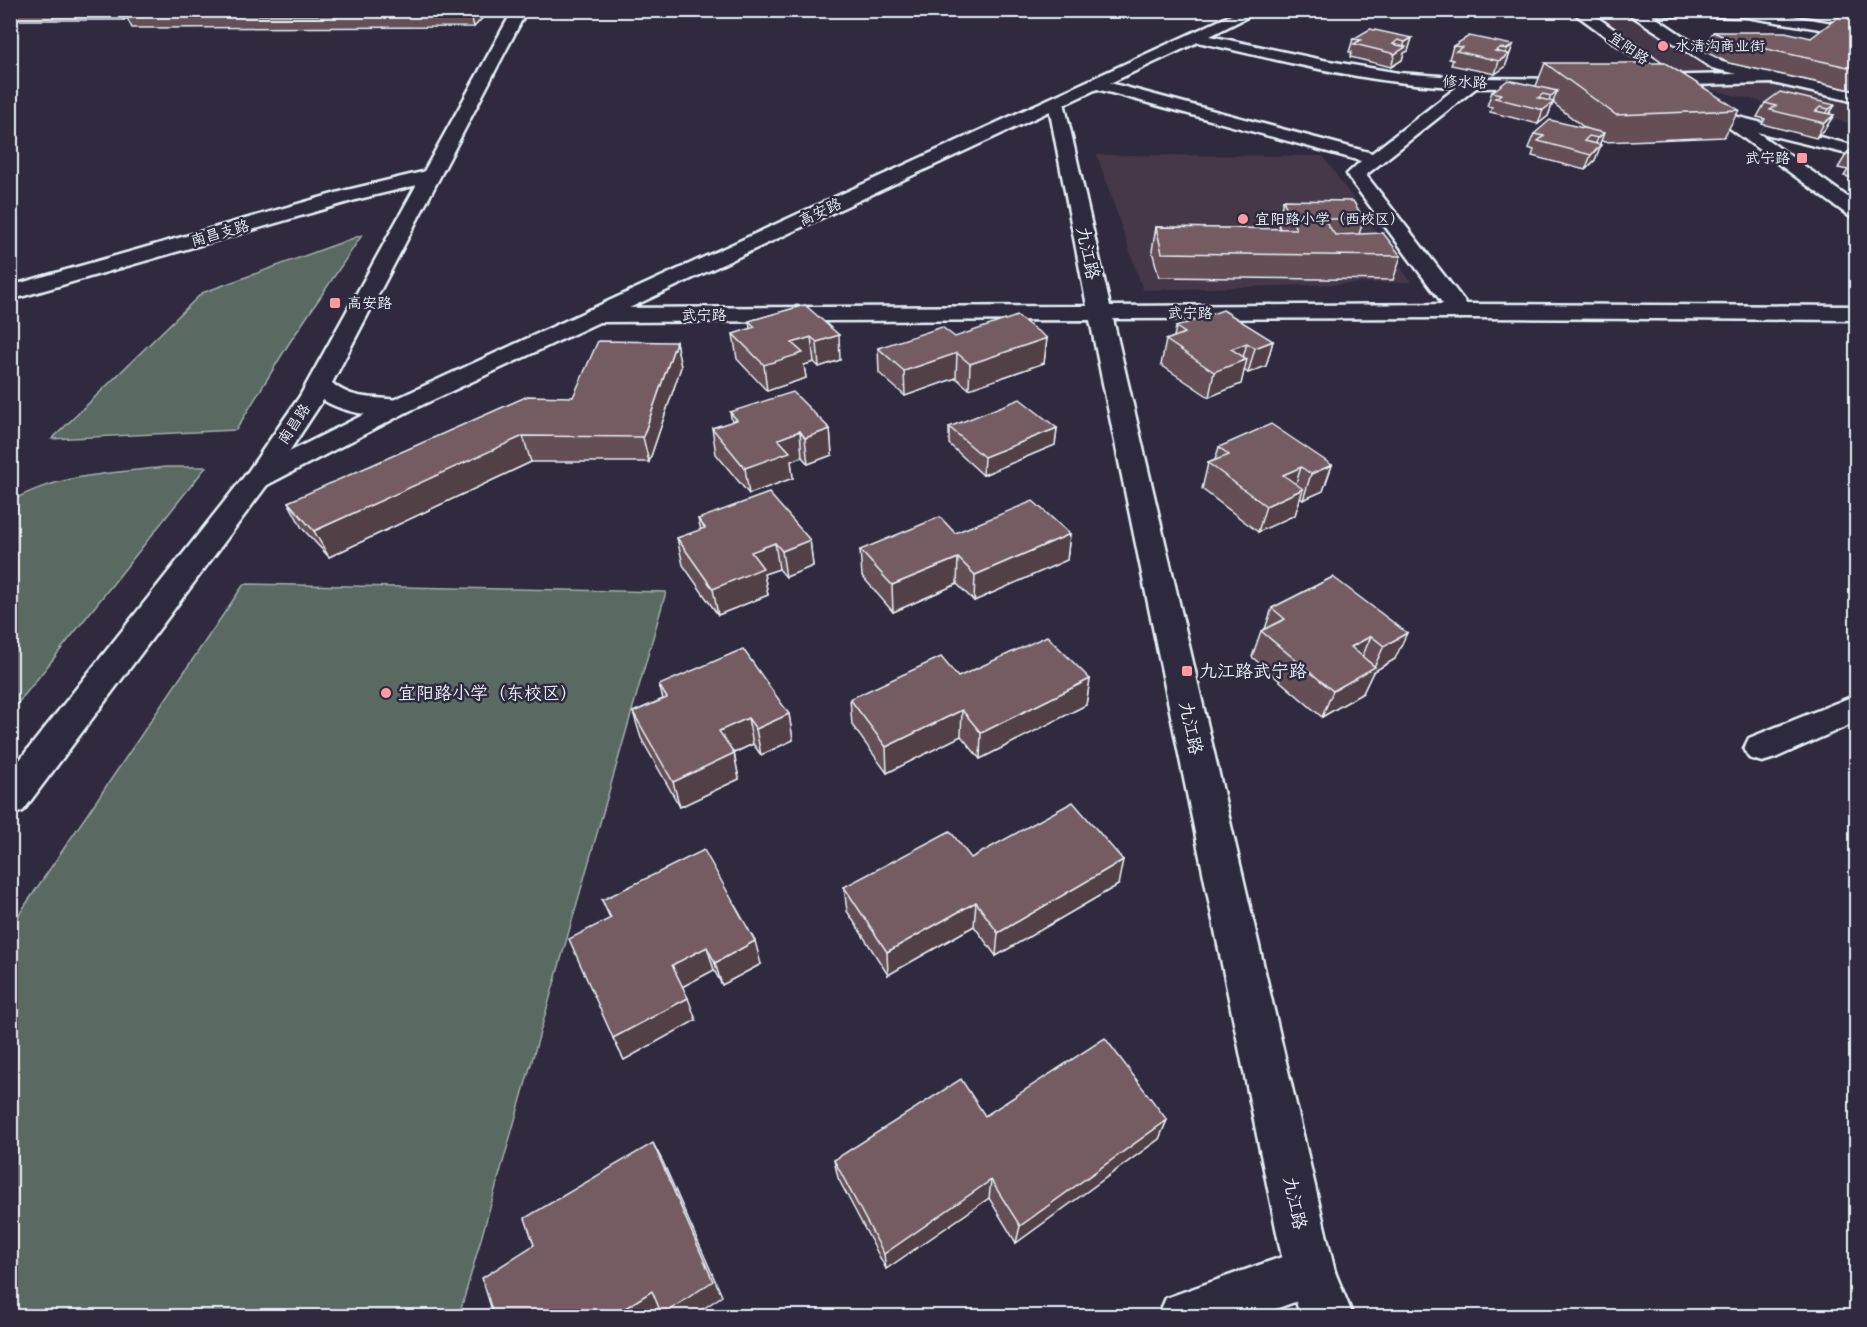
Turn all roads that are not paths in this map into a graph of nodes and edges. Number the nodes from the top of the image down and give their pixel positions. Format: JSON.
{"nodes":[{"id":1,"x":520,"y":10,"type":"edge"},
{"id":2,"x":1254,"y":10,"type":"edge"},
{"id":3,"x":1577,"y":10,"type":"edge"},
{"id":4,"x":1634,"y":11,"type":"edge"},
{"id":5,"x":1857,"y":31,"type":"edge"},
{"id":6,"x":1197,"y":37,"type":"junction"},
{"id":7,"x":1772,"y":78,"type":"junction"},
{"id":8,"x":1676,"y":81,"type":"junction"},
{"id":9,"x":1596,"y":82,"type":"edge"},
{"id":10,"x":1630,"y":82,"type":"edge"},
{"id":11,"x":1096,"y":84,"type":"junction"},
{"id":12,"x":1471,"y":84,"type":"junction"},
{"id":13,"x":1857,"y":98,"type":"edge"},
{"id":14,"x":1056,"y":102,"type":"junction"},
{"id":15,"x":1730,"y":120,"type":"junction"},
{"id":16,"x":1857,"y":151,"type":"edge"},
{"id":17,"x":1374,"y":159,"type":"junction"},
{"id":18,"x":431,"y":176,"type":"junction"},
{"id":19,"x":1857,"y":212,"type":"edge"},
{"id":20,"x":10,"y":293,"type":"edge"},
{"id":21,"x":1460,"y":311,"type":"junction"},
{"id":22,"x":1100,"y":313,"type":"junction"},
{"id":23,"x":1857,"y":313,"type":"edge"},
{"id":24,"x":596,"y":315,"type":"junction"},
{"id":25,"x":319,"y":385,"type":"junction"},
{"id":26,"x":398,"y":407,"type":"junction"},
{"id":27,"x":257,"y":479,"type":"junction"},
{"id":28,"x":1857,"y":708,"type":"edge"},
{"id":29,"x":1762,"y":748,"type":"dead end"},
{"id":30,"x":10,"y":801,"type":"edge"},
{"id":31,"x":1318,"y":1294,"type":"edge"},
{"id":32,"x":1184,"y":1317,"type":"edge"}],
"edges":[{"from":1,"to":18,"type":"street","name":"南昌路"},
{"from":2,"to":6,"type":"street","name":"高安路"},
{"from":3,"to":8,"type":"street","name":"宜阳路"},
{"from":4,"to":5,"type":"street"},
{"from":4,"to":7,"type":"street"},
{"from":6,"to":11,"type":"street","name":"高安路"},
{"from":6,"to":12,"type":"street","name":"修水路"},
{"from":7,"to":8,"type":"street"},
{"from":7,"to":13,"type":"street"},
{"from":8,"to":10,"type":"street"},
{"from":8,"to":15,"type":"street","name":"宜阳路"},
{"from":9,"to":12,"type":"street","name":"修水路"},
{"from":11,"to":14,"type":"street","name":"高安路"},
{"from":11,"to":17,"type":"street"},
{"from":12,"to":17,"type":"street"},
{"from":14,"to":22,"type":"street","name":"九江路"},
{"from":14,"to":24,"type":"street","name":"高安路"},
{"from":15,"to":16,"type":"street"},
{"from":15,"to":19,"type":"street","name":"宜阳路"},
{"from":17,"to":21,"type":"street"},
{"from":18,"to":20,"type":"street","name":"南昌支路"},
{"from":18,"to":25,"type":"street","name":"南昌路"},
{"from":21,"to":22,"type":"street","name":"武宁路"},
{"from":21,"to":23,"type":"street","name":"武宁路"},
{"from":22,"to":24,"type":"street","name":"武宁路"},
{"from":22,"to":31,"type":"street","name":"九江路"},
{"from":24,"to":26,"type":"street","name":"高安路"},
{"from":25,"to":26,"type":"street"},
{"from":25,"to":27,"type":"street","name":"南昌路"},
{"from":26,"to":27,"type":"street","name":"高安路"},
{"from":27,"to":30,"type":"street","name":"南昌路"},
{"from":28,"to":29,"type":"street"},
{"from":31,"to":32,"type":"street"}]}
